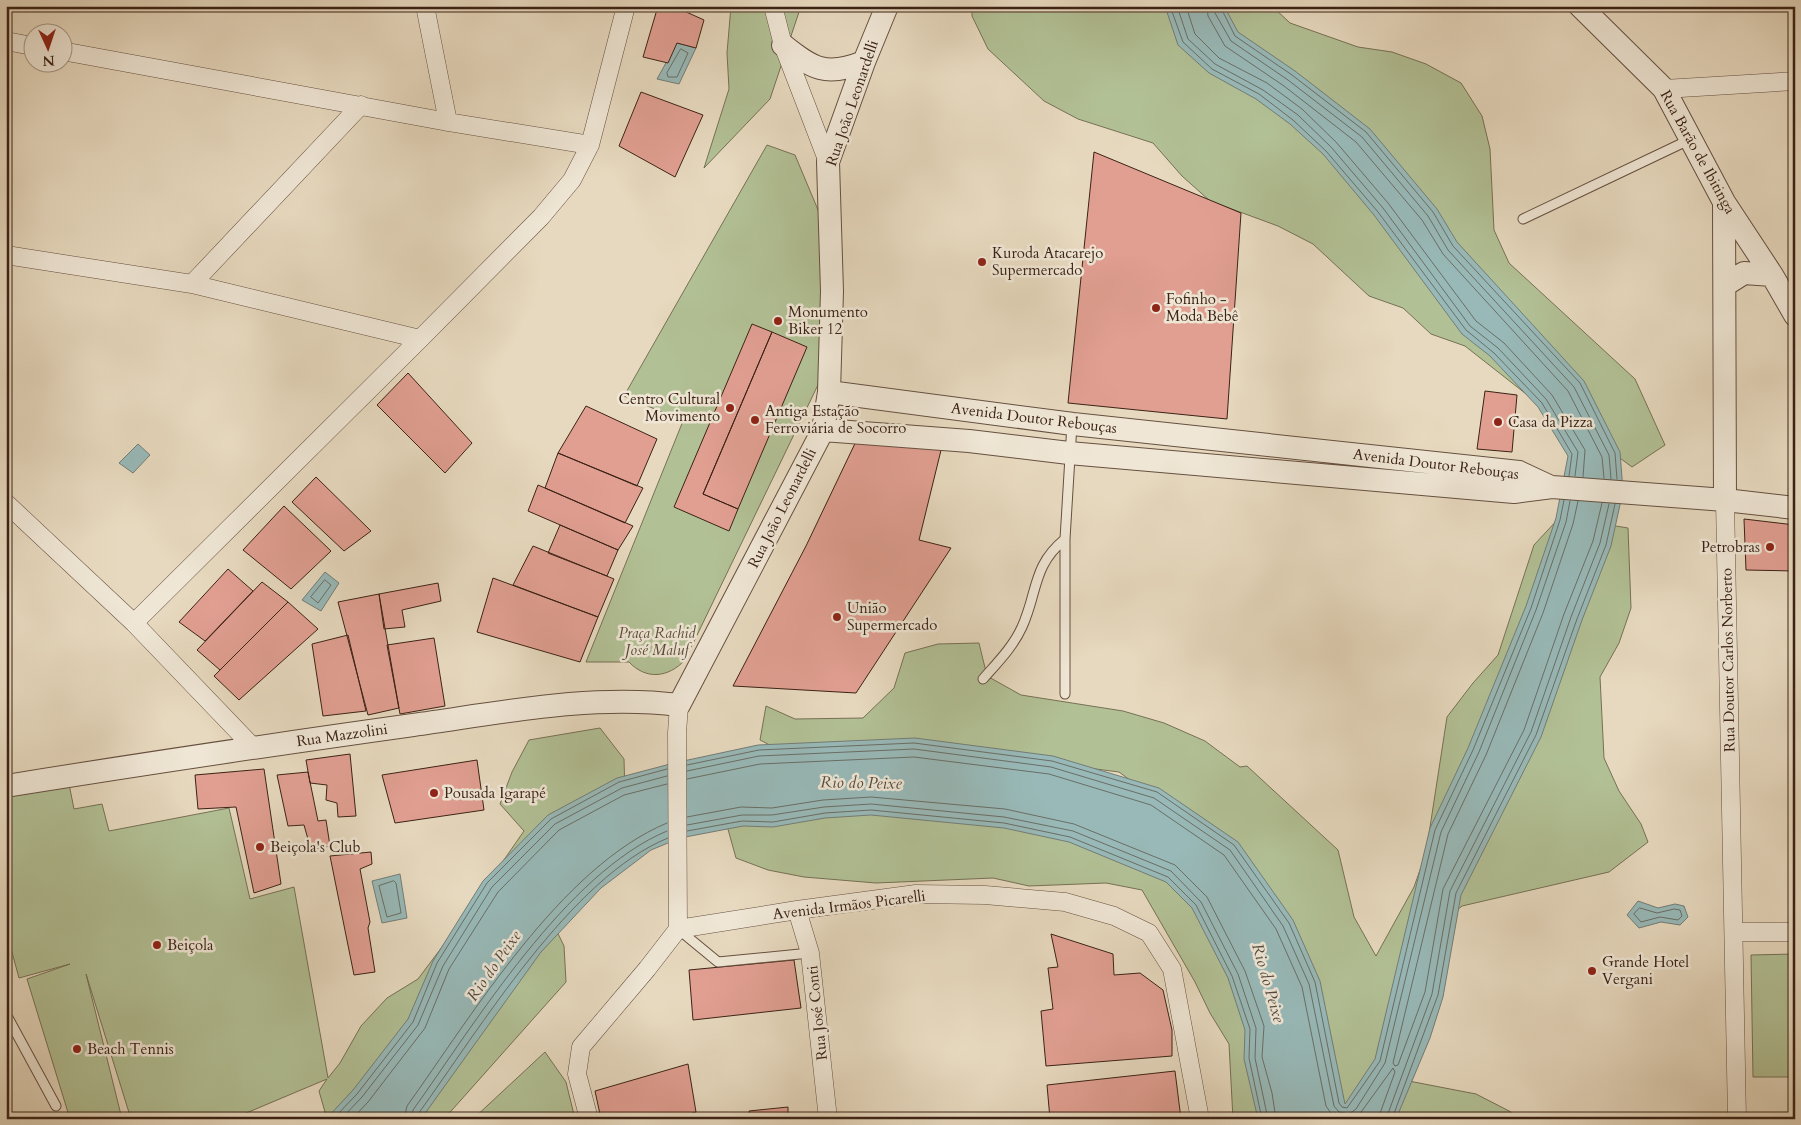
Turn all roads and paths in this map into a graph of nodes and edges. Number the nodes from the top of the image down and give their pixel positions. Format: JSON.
{"nodes":[{"id":1,"x":426,"y":6,"type":"edge"},
{"id":2,"x":626,"y":6,"type":"edge"},
{"id":3,"x":773,"y":6,"type":"edge"},
{"id":4,"x":887,"y":6,"type":"edge"},
{"id":5,"x":1580,"y":6,"type":"edge"},
{"id":6,"x":6,"y":41,"type":"edge"},
{"id":7,"x":22,"y":44,"type":"edge"},
{"id":8,"x":783,"y":45,"type":"junction"},
{"id":9,"x":72,"y":53,"type":"edge"},
{"id":10,"x":864,"y":62,"type":"junction"},
{"id":11,"x":1795,"y":81,"type":"edge"},
{"id":12,"x":1664,"y":89,"type":"junction"},
{"id":13,"x":361,"y":105,"type":"junction"},
{"id":14,"x":448,"y":122,"type":"junction"},
{"id":15,"x":1691,"y":139,"type":"junction"},
{"id":16,"x":590,"y":145,"type":"junction"},
{"id":17,"x":828,"y":162,"type":"junction"},
{"id":18,"x":1724,"y":202,"type":"junction"},
{"id":19,"x":1523,"y":218,"type":"dead end"},
{"id":20,"x":6,"y":254,"type":"edge"},
{"id":21,"x":1772,"y":276,"type":"junction"},
{"id":22,"x":192,"y":284,"type":"junction"},
{"id":23,"x":1725,"y":285,"type":"junction"},
{"id":24,"x":1795,"y":316,"type":"edge"},
{"id":25,"x":420,"y":339,"type":"junction"},
{"id":26,"x":829,"y":392,"type":"junction"},
{"id":27,"x":970,"y":410,"type":"junction"},
{"id":28,"x":1072,"y":424,"type":"junction"},
{"id":29,"x":823,"y":430,"type":"junction"},
{"id":30,"x":1239,"y":440,"type":"junction"},
{"id":31,"x":968,"y":441,"type":"junction"},
{"id":32,"x":1069,"y":453,"type":"junction"},
{"id":33,"x":1397,"y":458,"type":"junction"},
{"id":34,"x":1236,"y":466,"type":"junction"},
{"id":35,"x":1394,"y":482,"type":"junction"},
{"id":36,"x":1556,"y":487,"type":"junction"},
{"id":37,"x":1725,"y":500,"type":"junction"},
{"id":38,"x":6,"y":503,"type":"edge"},
{"id":39,"x":1795,"y":508,"type":"edge"},
{"id":40,"x":1065,"y":539,"type":"junction"},
{"id":41,"x":134,"y":623,"type":"junction"},
{"id":42,"x":983,"y":679,"type":"dead end"},
{"id":43,"x":1065,"y":694,"type":"dead end"},
{"id":44,"x":679,"y":705,"type":"junction"},
{"id":45,"x":253,"y":747,"type":"junction"},
{"id":46,"x":6,"y":786,"type":"edge"},
{"id":47,"x":797,"y":910,"type":"junction"},
{"id":48,"x":678,"y":929,"type":"junction"},
{"id":49,"x":1734,"y":932,"type":"junction"},
{"id":50,"x":1795,"y":932,"type":"edge"},
{"id":51,"x":810,"y":953,"type":"junction"},
{"id":52,"x":6,"y":1014,"type":"edge"},
{"id":53,"x":56,"y":1106,"type":"dead end"},
{"id":54,"x":589,"y":1119,"type":"edge"},
{"id":55,"x":828,"y":1119,"type":"edge"},
{"id":56,"x":1200,"y":1119,"type":"edge"},
{"id":57,"x":1736,"y":1119,"type":"edge"}],
"edges":[{"from":1,"to":14,"type":"street"},
{"from":2,"to":16,"type":"street"},
{"from":3,"to":8,"type":"street"},
{"from":4,"to":10,"type":"street","name":"Rua João Leonardelli"},
{"from":5,"to":12,"type":"street","name":"Rua Barão de Ibitinga"},
{"from":6,"to":7,"type":"street"},
{"from":8,"to":10,"type":"street"},
{"from":8,"to":17,"type":"street"},
{"from":9,"to":13,"type":"street"},
{"from":10,"to":17,"type":"street","name":"Rua João Leonardelli"},
{"from":11,"to":12,"type":"street"},
{"from":12,"to":15,"type":"street","name":"Rua Barão de Ibitinga"},
{"from":13,"to":14,"type":"street"},
{"from":13,"to":22,"type":"street"},
{"from":14,"to":16,"type":"street"},
{"from":15,"to":18,"type":"street","name":"Rua Barão de Ibitinga"},
{"from":15,"to":19,"type":"lane"},
{"from":16,"to":25,"type":"street"},
{"from":17,"to":26,"type":"street","name":"Rua João Leonardelli"},
{"from":18,"to":21,"type":"street","name":"Rua Barão de Ibitinga"},
{"from":18,"to":23,"type":"street","name":"Rua Doutor Carlos Norberto"},
{"from":20,"to":22,"type":"street"},
{"from":21,"to":23,"type":"street"},
{"from":21,"to":24,"type":"street","name":"Rua Barão de Ibitinga"},
{"from":22,"to":25,"type":"street"},
{"from":23,"to":37,"type":"street","name":"Rua Doutor Carlos Norberto"},
{"from":25,"to":41,"type":"street"},
{"from":26,"to":27,"type":"street","name":"Avenida Doutor Rebouças"},
{"from":26,"to":29,"type":"street","name":"Rua João Leonardelli"},
{"from":27,"to":28,"type":"street","name":"Avenida Doutor Rebouças"},
{"from":27,"to":31,"type":"street"},
{"from":28,"to":30,"type":"street","name":"Avenida Doutor Rebouças"},
{"from":28,"to":32,"type":"lane"},
{"from":29,"to":31,"type":"street","name":"Avenida Doutor Rebouças"},
{"from":29,"to":44,"type":"street","name":"Rua João Leonardelli"},
{"from":30,"to":33,"type":"street","name":"Avenida Doutor Rebouças"},
{"from":30,"to":34,"type":"street"},
{"from":31,"to":32,"type":"street","name":"Avenida Doutor Rebouças"},
{"from":32,"to":34,"type":"street","name":"Avenida Doutor Rebouças"},
{"from":32,"to":40,"type":"lane"},
{"from":33,"to":35,"type":"street"},
{"from":33,"to":36,"type":"street","name":"Avenida Doutor Rebouças"},
{"from":34,"to":35,"type":"street","name":"Avenida Doutor Rebouças"},
{"from":35,"to":36,"type":"street","name":"Avenida Doutor Rebouças"},
{"from":36,"to":37,"type":"street"},
{"from":37,"to":39,"type":"street"},
{"from":37,"to":49,"type":"street","name":"Rua Doutor Carlos Norberto"},
{"from":38,"to":41,"type":"street"},
{"from":40,"to":42,"type":"lane"},
{"from":40,"to":43,"type":"lane"},
{"from":41,"to":45,"type":"street"},
{"from":44,"to":45,"type":"street","name":"Rua Mazzolini"},
{"from":44,"to":48,"type":"street"},
{"from":45,"to":46,"type":"street","name":"Rua Mazzolini"},
{"from":47,"to":48,"type":"street","name":"Avenida Irmãos Picarelli"},
{"from":47,"to":51,"type":"street","name":"Rua José Conti"},
{"from":47,"to":56,"type":"street","name":"Avenida Irmãos Picarelli"},
{"from":48,"to":51,"type":"lane"},
{"from":48,"to":54,"type":"street"},
{"from":49,"to":50,"type":"street"},
{"from":49,"to":57,"type":"street","name":"Rua Doutor Carlos Norberto"},
{"from":51,"to":55,"type":"street","name":"Rua José Conti"},
{"from":52,"to":53,"type":"lane"}]}
